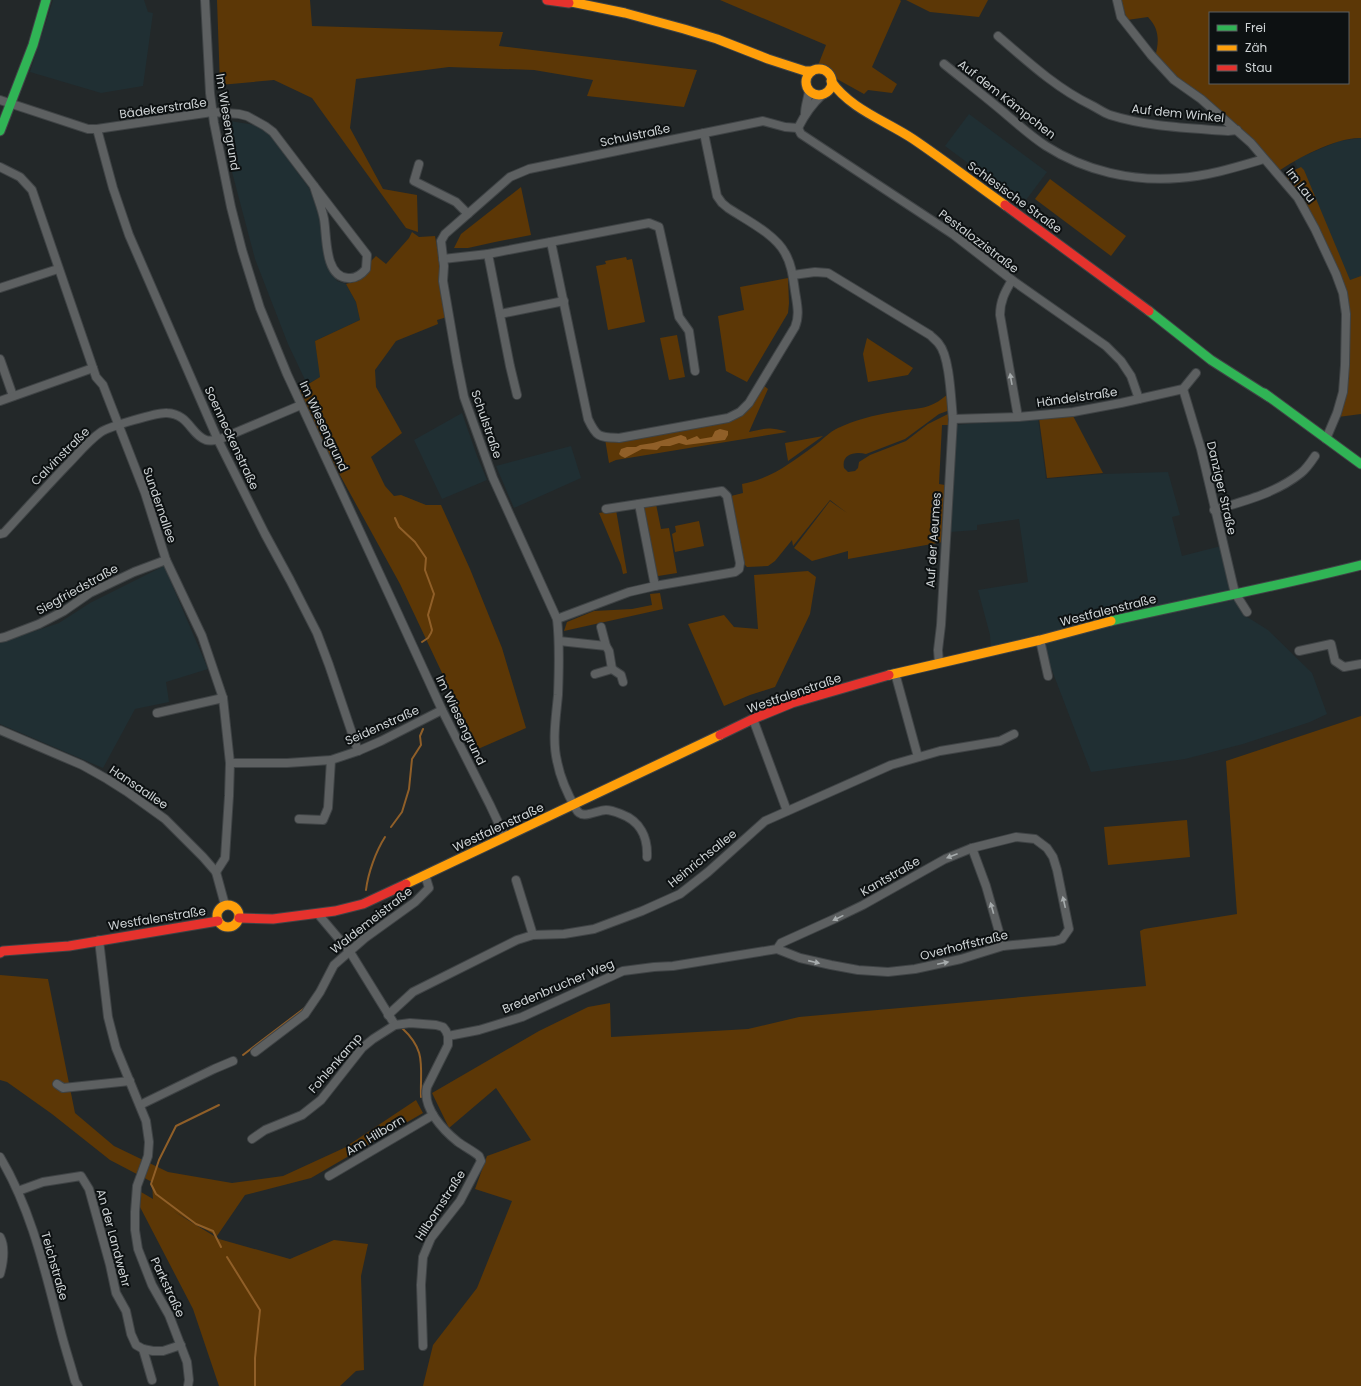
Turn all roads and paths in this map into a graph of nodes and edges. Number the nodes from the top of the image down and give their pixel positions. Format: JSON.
{"nodes":[{"id":1,"x":46,"y":0,"type":"edge"},
{"id":2,"x":205,"y":0,"type":"edge"},
{"id":3,"x":547,"y":0,"type":"edge"},
{"id":4,"x":562,"y":0,"type":"edge"},
{"id":5,"x":1117,"y":0,"type":"edge"},
{"id":6,"x":578,"y":4,"type":"junction"},
{"id":7,"x":998,"y":36,"type":"dead end"},
{"id":8,"x":768,"y":59,"type":"junction"},
{"id":9,"x":944,"y":64,"type":"dead end"},
{"id":10,"x":812,"y":72,"type":"junction"},
{"id":11,"x":831,"y":81,"type":"junction"},
{"id":12,"x":808,"y":86,"type":"junction"},
{"id":13,"x":824,"y":94,"type":"junction"},
{"id":14,"x":0,"y":100,"type":"edge"},
{"id":15,"x":11,"y":103,"type":"junction"},
{"id":16,"x":854,"y":103,"type":"junction"},
{"id":17,"x":212,"y":112,"type":"junction"},
{"id":18,"x":804,"y":114,"type":"junction"},
{"id":19,"x":798,"y":128,"type":"junction"},
{"id":20,"x":97,"y":129,"type":"junction"},
{"id":21,"x":1237,"y":130,"type":"junction"},
{"id":22,"x":0,"y":131,"type":"edge"},
{"id":23,"x":704,"y":133,"type":"junction"},
{"id":24,"x":1264,"y":159,"type":"junction"},
{"id":25,"x":420,"y":164,"type":"dead end"},
{"id":26,"x":0,"y":167,"type":"edge"},
{"id":27,"x":314,"y":186,"type":"junction"},
{"id":28,"x":468,"y":214,"type":"junction"},
{"id":29,"x":551,"y":242,"type":"junction"},
{"id":30,"x":488,"y":254,"type":"junction"},
{"id":31,"x":443,"y":259,"type":"junction"},
{"id":32,"x":58,"y":269,"type":"junction"},
{"id":33,"x":793,"y":275,"type":"junction"},
{"id":34,"x":1012,"y":280,"type":"junction"},
{"id":35,"x":0,"y":288,"type":"edge"},
{"id":36,"x":564,"y":301,"type":"junction"},
{"id":37,"x":500,"y":314,"type":"junction"},
{"id":38,"x":0,"y":359,"type":"edge"},
{"id":39,"x":93,"y":368,"type":"junction"},
{"id":40,"x":696,"y":371,"type":"dead end"},
{"id":41,"x":1196,"y":373,"type":"dead end"},
{"id":42,"x":1182,"y":389,"type":"junction"},
{"id":43,"x":517,"y":395,"type":"dead end"},
{"id":44,"x":13,"y":396,"type":"junction"},
{"id":45,"x":1139,"y":399,"type":"junction"},
{"id":46,"x":0,"y":400,"type":"edge"},
{"id":47,"x":301,"y":405,"type":"junction"},
{"id":48,"x":1018,"y":417,"type":"junction"},
{"id":49,"x":953,"y":419,"type":"junction"},
{"id":50,"x":119,"y":426,"type":"junction"},
{"id":51,"x":1326,"y":439,"type":"junction"},
{"id":52,"x":218,"y":440,"type":"junction"},
{"id":53,"x":1315,"y":456,"type":"dead end"},
{"id":54,"x":1361,"y":464,"type":"edge"},
{"id":55,"x":639,"y":504,"type":"junction"},
{"id":56,"x":606,"y":509,"type":"dead end"},
{"id":57,"x":1214,"y":510,"type":"junction"},
{"id":58,"x":0,"y":534,"type":"edge"},
{"id":59,"x":166,"y":560,"type":"junction"},
{"id":60,"x":1361,"y":565,"type":"edge"},
{"id":61,"x":655,"y":586,"type":"junction"},
{"id":62,"x":1235,"y":593,"type":"junction"},
{"id":63,"x":1247,"y":612,"type":"dead end"},
{"id":64,"x":557,"y":619,"type":"junction"},
{"id":65,"x":601,"y":627,"type":"dead end"},
{"id":66,"x":0,"y":638,"type":"edge"},
{"id":67,"x":1040,"y":640,"type":"junction"},
{"id":68,"x":559,"y":641,"type":"junction"},
{"id":69,"x":606,"y":646,"type":"junction"},
{"id":70,"x":1299,"y":651,"type":"dead end"},
{"id":71,"x":939,"y":663,"type":"junction"},
{"id":72,"x":1361,"y":664,"type":"edge"},
{"id":73,"x":612,"y":669,"type":"junction"},
{"id":74,"x":895,"y":673,"type":"junction"},
{"id":75,"x":595,"y":674,"type":"dead end"},
{"id":76,"x":1048,"y":676,"type":"dead end"},
{"id":77,"x":623,"y":682,"type":"dead end"},
{"id":78,"x":223,"y":698,"type":"junction"},
{"id":79,"x":442,"y":710,"type":"junction"},
{"id":80,"x":157,"y":713,"type":"dead end"},
{"id":81,"x":753,"y":719,"type":"junction"},
{"id":82,"x":0,"y":730,"type":"edge"},
{"id":83,"x":1014,"y":734,"type":"dead end"},
{"id":84,"x":358,"y":751,"type":"junction"},
{"id":85,"x":918,"y":757,"type":"junction"},
{"id":86,"x":331,"y":760,"type":"junction"},
{"id":87,"x":230,"y":763,"type":"junction"},
{"id":88,"x":573,"y":805,"type":"junction"},
{"id":89,"x":787,"y":811,"type":"junction"},
{"id":90,"x":299,"y":819,"type":"dead end"},
{"id":91,"x":504,"y":837,"type":"junction"},
{"id":92,"x":972,"y":848,"type":"junction"},
{"id":93,"x":647,"y":857,"type":"dead end"},
{"id":94,"x":216,"y":872,"type":"junction"},
{"id":95,"x":425,"y":875,"type":"junction"},
{"id":96,"x":516,"y":880,"type":"dead end"},
{"id":97,"x":225,"y":905,"type":"junction"},
{"id":98,"x":318,"y":914,"type":"junction"},
{"id":99,"x":239,"y":918,"type":"junction"},
{"id":100,"x":218,"y":921,"type":"junction"},
{"id":101,"x":533,"y":935,"type":"junction"},
{"id":102,"x":1062,"y":939,"type":"joint"},
{"id":103,"x":99,"y":940,"type":"junction"},
{"id":104,"x":1003,"y":946,"type":"junction"},
{"id":105,"x":777,"y":949,"type":"junction"},
{"id":106,"x":1,"y":951,"type":"edge"},
{"id":107,"x":350,"y":952,"type":"junction"},
{"id":108,"x":654,"y":966,"type":"joint"},
{"id":109,"x":388,"y":1015,"type":"junction"},
{"id":110,"x":395,"y":1025,"type":"junction"},
{"id":111,"x":448,"y":1036,"type":"junction"},
{"id":112,"x":255,"y":1052,"type":"dead end"},
{"id":113,"x":233,"y":1061,"type":"dead end"},
{"id":114,"x":130,"y":1082,"type":"junction"},
{"id":115,"x":57,"y":1084,"type":"dead end"},
{"id":116,"x":140,"y":1106,"type":"junction"},
{"id":117,"x":433,"y":1115,"type":"junction"},
{"id":118,"x":252,"y":1139,"type":"dead end"},
{"id":119,"x":0,"y":1157,"type":"edge"},
{"id":120,"x":329,"y":1176,"type":"dead end"},
{"id":121,"x":18,"y":1191,"type":"junction"},
{"id":122,"x":0,"y":1237,"type":"edge"},
{"id":123,"x":0,"y":1274,"type":"edge"},
{"id":124,"x":181,"y":1345,"type":"junction"},
{"id":125,"x":423,"y":1346,"type":"dead end"},
{"id":126,"x":143,"y":1349,"type":"junction"},
{"id":127,"x":152,"y":1380,"type":"dead end"},
{"id":128,"x":78,"y":1386,"type":"edge"},
{"id":129,"x":188,"y":1386,"type":"edge"}],
"edges":[{"from":1,"to":15,"type":"main road"},
{"from":2,"to":17,"type":"street","name":"Im Wiesengrund"},
{"from":3,"to":6,"type":"main road"},
{"from":4,"to":6,"type":"main road"},
{"from":5,"to":21,"type":"street","name":"Im Lau"},
{"from":6,"to":8,"type":"main road"},
{"from":7,"to":21,"type":"street","name":"Auf dem Winkel"},
{"from":8,"to":10,"type":"main road"},
{"from":8,"to":12,"type":"main road"},
{"from":9,"to":24,"type":"street","name":"Auf dem Kämpchen"},
{"from":10,"to":11,"type":"main road"},
{"from":10,"to":12,"type":"main road"},
{"from":11,"to":13,"type":"main road"},
{"from":11,"to":16,"type":"main road","name":"Schlesische Straße"},
{"from":12,"to":13,"type":"main road"},
{"from":12,"to":18,"type":"street"},
{"from":13,"to":16,"type":"main road","name":"Schlesische Straße"},
{"from":13,"to":18,"type":"street"},
{"from":14,"to":15,"type":"street","name":"Bädekerstraße"},
{"from":15,"to":20,"type":"street","name":"Bädekerstraße"},
{"from":15,"to":22,"type":"main road"},
{"from":16,"to":51,"type":"main road","name":"Schlesische Straße"},
{"from":17,"to":20,"type":"street","name":"Bädekerstraße"},
{"from":17,"to":27,"type":"street","name":"Bädekerstraße"},
{"from":17,"to":47,"type":"street","name":"Im Wiesengrund"},
{"from":18,"to":19,"type":"street"},
{"from":19,"to":23,"type":"street","name":"Schulstraße"},
{"from":19,"to":34,"type":"street","name":"Pestalozzistraße"},
{"from":20,"to":52,"type":"street","name":"Soenneckenstraße"},
{"from":21,"to":24,"type":"street","name":"Im Lau"},
{"from":23,"to":28,"type":"street","name":"Schulstraße"},
{"from":23,"to":33,"type":"street"},
{"from":24,"to":51,"type":"street","name":"Im Lau"},
{"from":25,"to":28,"type":"street"},
{"from":26,"to":32,"type":"street","name":"Sundernallee"},
{"from":27,"to":27,"type":"street","name":"Bädekerstraße"},
{"from":28,"to":31,"type":"street","name":"Schulstraße"},
{"from":29,"to":30,"type":"street"},
{"from":29,"to":36,"type":"street"},
{"from":29,"to":40,"type":"street"},
{"from":30,"to":31,"type":"street"},
{"from":30,"to":37,"type":"street"},
{"from":31,"to":64,"type":"street","name":"Schulstraße"},
{"from":32,"to":35,"type":"street"},
{"from":32,"to":39,"type":"street","name":"Sundernallee"},
{"from":33,"to":36,"type":"street"},
{"from":33,"to":49,"type":"street","name":"Auf der Aeumes"},
{"from":34,"to":45,"type":"street","name":"Pestalozzistraße"},
{"from":48,"to":34,"type":"street","one_way":true},
{"from":36,"to":37,"type":"street"},
{"from":37,"to":43,"type":"street"},
{"from":38,"to":44,"type":"street"},
{"from":39,"to":44,"type":"street"},
{"from":39,"to":50,"type":"street","name":"Sundernallee"},
{"from":41,"to":42,"type":"street"},
{"from":42,"to":45,"type":"street","name":"Händelstraße"},
{"from":42,"to":57,"type":"street","name":"Danziger Straße"},
{"from":44,"to":46,"type":"street"},
{"from":45,"to":48,"type":"street","name":"Händelstraße"},
{"from":47,"to":52,"type":"street"},
{"from":47,"to":79,"type":"street","name":"Im Wiesengrund"},
{"from":48,"to":49,"type":"street","name":"Händelstraße"},
{"from":49,"to":71,"type":"street","name":"Auf der Aeumes"},
{"from":50,"to":52,"type":"street","name":"Calvinstraße"},
{"from":50,"to":58,"type":"street","name":"Calvinstraße"},
{"from":50,"to":59,"type":"street","name":"Sundernallee"},
{"from":51,"to":54,"type":"main road","name":"Schlesische Straße"},
{"from":52,"to":84,"type":"street","name":"Soenneckenstraße"},
{"from":53,"to":57,"type":"street"},
{"from":55,"to":56,"type":"street"},
{"from":55,"to":61,"type":"street"},
{"from":55,"to":61,"type":"street"},
{"from":57,"to":62,"type":"street","name":"Danziger Straße"},
{"from":59,"to":66,"type":"street","name":"Siegfriedstraße"},
{"from":59,"to":78,"type":"street","name":"Sundernallee"},
{"from":60,"to":62,"type":"main road","name":"Westfalenstraße"},
{"from":61,"to":64,"type":"street"},
{"from":62,"to":63,"type":"street","name":"Danziger Straße"},
{"from":62,"to":67,"type":"main road","name":"Westfalenstraße"},
{"from":64,"to":68,"type":"street","name":"Schulstraße"},
{"from":65,"to":69,"type":"street"},
{"from":67,"to":71,"type":"main road","name":"Westfalenstraße"},
{"from":67,"to":76,"type":"street"},
{"from":68,"to":69,"type":"street"},
{"from":68,"to":88,"type":"street","name":"Schulstraße"},
{"from":69,"to":73,"type":"street"},
{"from":70,"to":72,"type":"street"},
{"from":71,"to":74,"type":"main road","name":"Westfalenstraße"},
{"from":73,"to":75,"type":"street"},
{"from":73,"to":77,"type":"street"},
{"from":74,"to":81,"type":"main road","name":"Westfalenstraße"},
{"from":74,"to":85,"type":"street"},
{"from":78,"to":80,"type":"street"},
{"from":78,"to":87,"type":"street","name":"Sundernallee"},
{"from":79,"to":84,"type":"street","name":"Seidenstraße"},
{"from":79,"to":91,"type":"street","name":"Im Wiesengrund"},
{"from":81,"to":88,"type":"main road","name":"Westfalenstraße"},
{"from":81,"to":89,"type":"street"},
{"from":82,"to":94,"type":"street","name":"Hansaallee"},
{"from":83,"to":85,"type":"street","name":"Heinrichsallee"},
{"from":84,"to":86,"type":"street","name":"Seidenstraße"},
{"from":85,"to":89,"type":"street","name":"Heinrichsallee"},
{"from":86,"to":87,"type":"street","name":"Seidenstraße"},
{"from":86,"to":90,"type":"street"},
{"from":87,"to":94,"type":"street","name":"Sundernallee"},
{"from":88,"to":91,"type":"main road","name":"Westfalenstraße"},
{"from":88,"to":93,"type":"street"},
{"from":89,"to":101,"type":"street","name":"Heinrichsallee"},
{"from":91,"to":95,"type":"main road","name":"Westfalenstraße"},
{"from":102,"to":92,"type":"street","name":"Kantstraße","one_way":true},
{"from":104,"to":92,"type":"street","one_way":true},
{"from":92,"to":105,"type":"street","name":"Kantstraße","one_way":true},
{"from":94,"to":97,"type":"street","name":"Hansaallee"},
{"from":95,"to":98,"type":"main road","name":"Westfalenstraße"},
{"from":95,"to":107,"type":"street","name":"Waldemeistraße"},
{"from":96,"to":101,"type":"street"},
{"from":97,"to":99,"type":"main road"},
{"from":97,"to":100,"type":"main road"},
{"from":98,"to":99,"type":"main road","name":"Westfalenstraße"},
{"from":98,"to":107,"type":"street"},
{"from":99,"to":100,"type":"main road"},
{"from":100,"to":103,"type":"main road","name":"Westfalenstraße"},
{"from":101,"to":109,"type":"street","name":"Heinrichsallee"},
{"from":102,"to":104,"type":"street","name":"Overhoffstraße"},
{"from":103,"to":106,"type":"main road","name":"Westfalenstraße"},
{"from":103,"to":114,"type":"street","name":"Parkstraße"},
{"from":105,"to":104,"type":"street","name":"Overhoffstraße","one_way":true},
{"from":105,"to":108,"type":"street","name":"Kantstraße"},
{"from":107,"to":109,"type":"street"},
{"from":107,"to":112,"type":"street","name":"Waldemeistraße"},
{"from":108,"to":111,"type":"street","name":"Bredenbrucher Weg"},
{"from":109,"to":110,"type":"street"},
{"from":110,"to":111,"type":"street"},
{"from":110,"to":118,"type":"street","name":"Fohlenkamp"},
{"from":111,"to":117,"type":"street","name":"Hilbornstraße"},
{"from":113,"to":116,"type":"street"},
{"from":114,"to":115,"type":"street"},
{"from":114,"to":116,"type":"street","name":"Parkstraße"},
{"from":116,"to":124,"type":"street","name":"Parkstraße"},
{"from":117,"to":120,"type":"street","name":"Am Hilborn"},
{"from":117,"to":125,"type":"street","name":"Hilbornstraße"},
{"from":119,"to":121,"type":"street","name":"Teichstraße"},
{"from":121,"to":126,"type":"street","name":"An der Landwehr"},
{"from":121,"to":128,"type":"street","name":"Teichstraße"},
{"from":122,"to":123,"type":"street"},
{"from":124,"to":126,"type":"street"},
{"from":124,"to":129,"type":"street","name":"Parkstraße"},
{"from":126,"to":127,"type":"street"}]}
